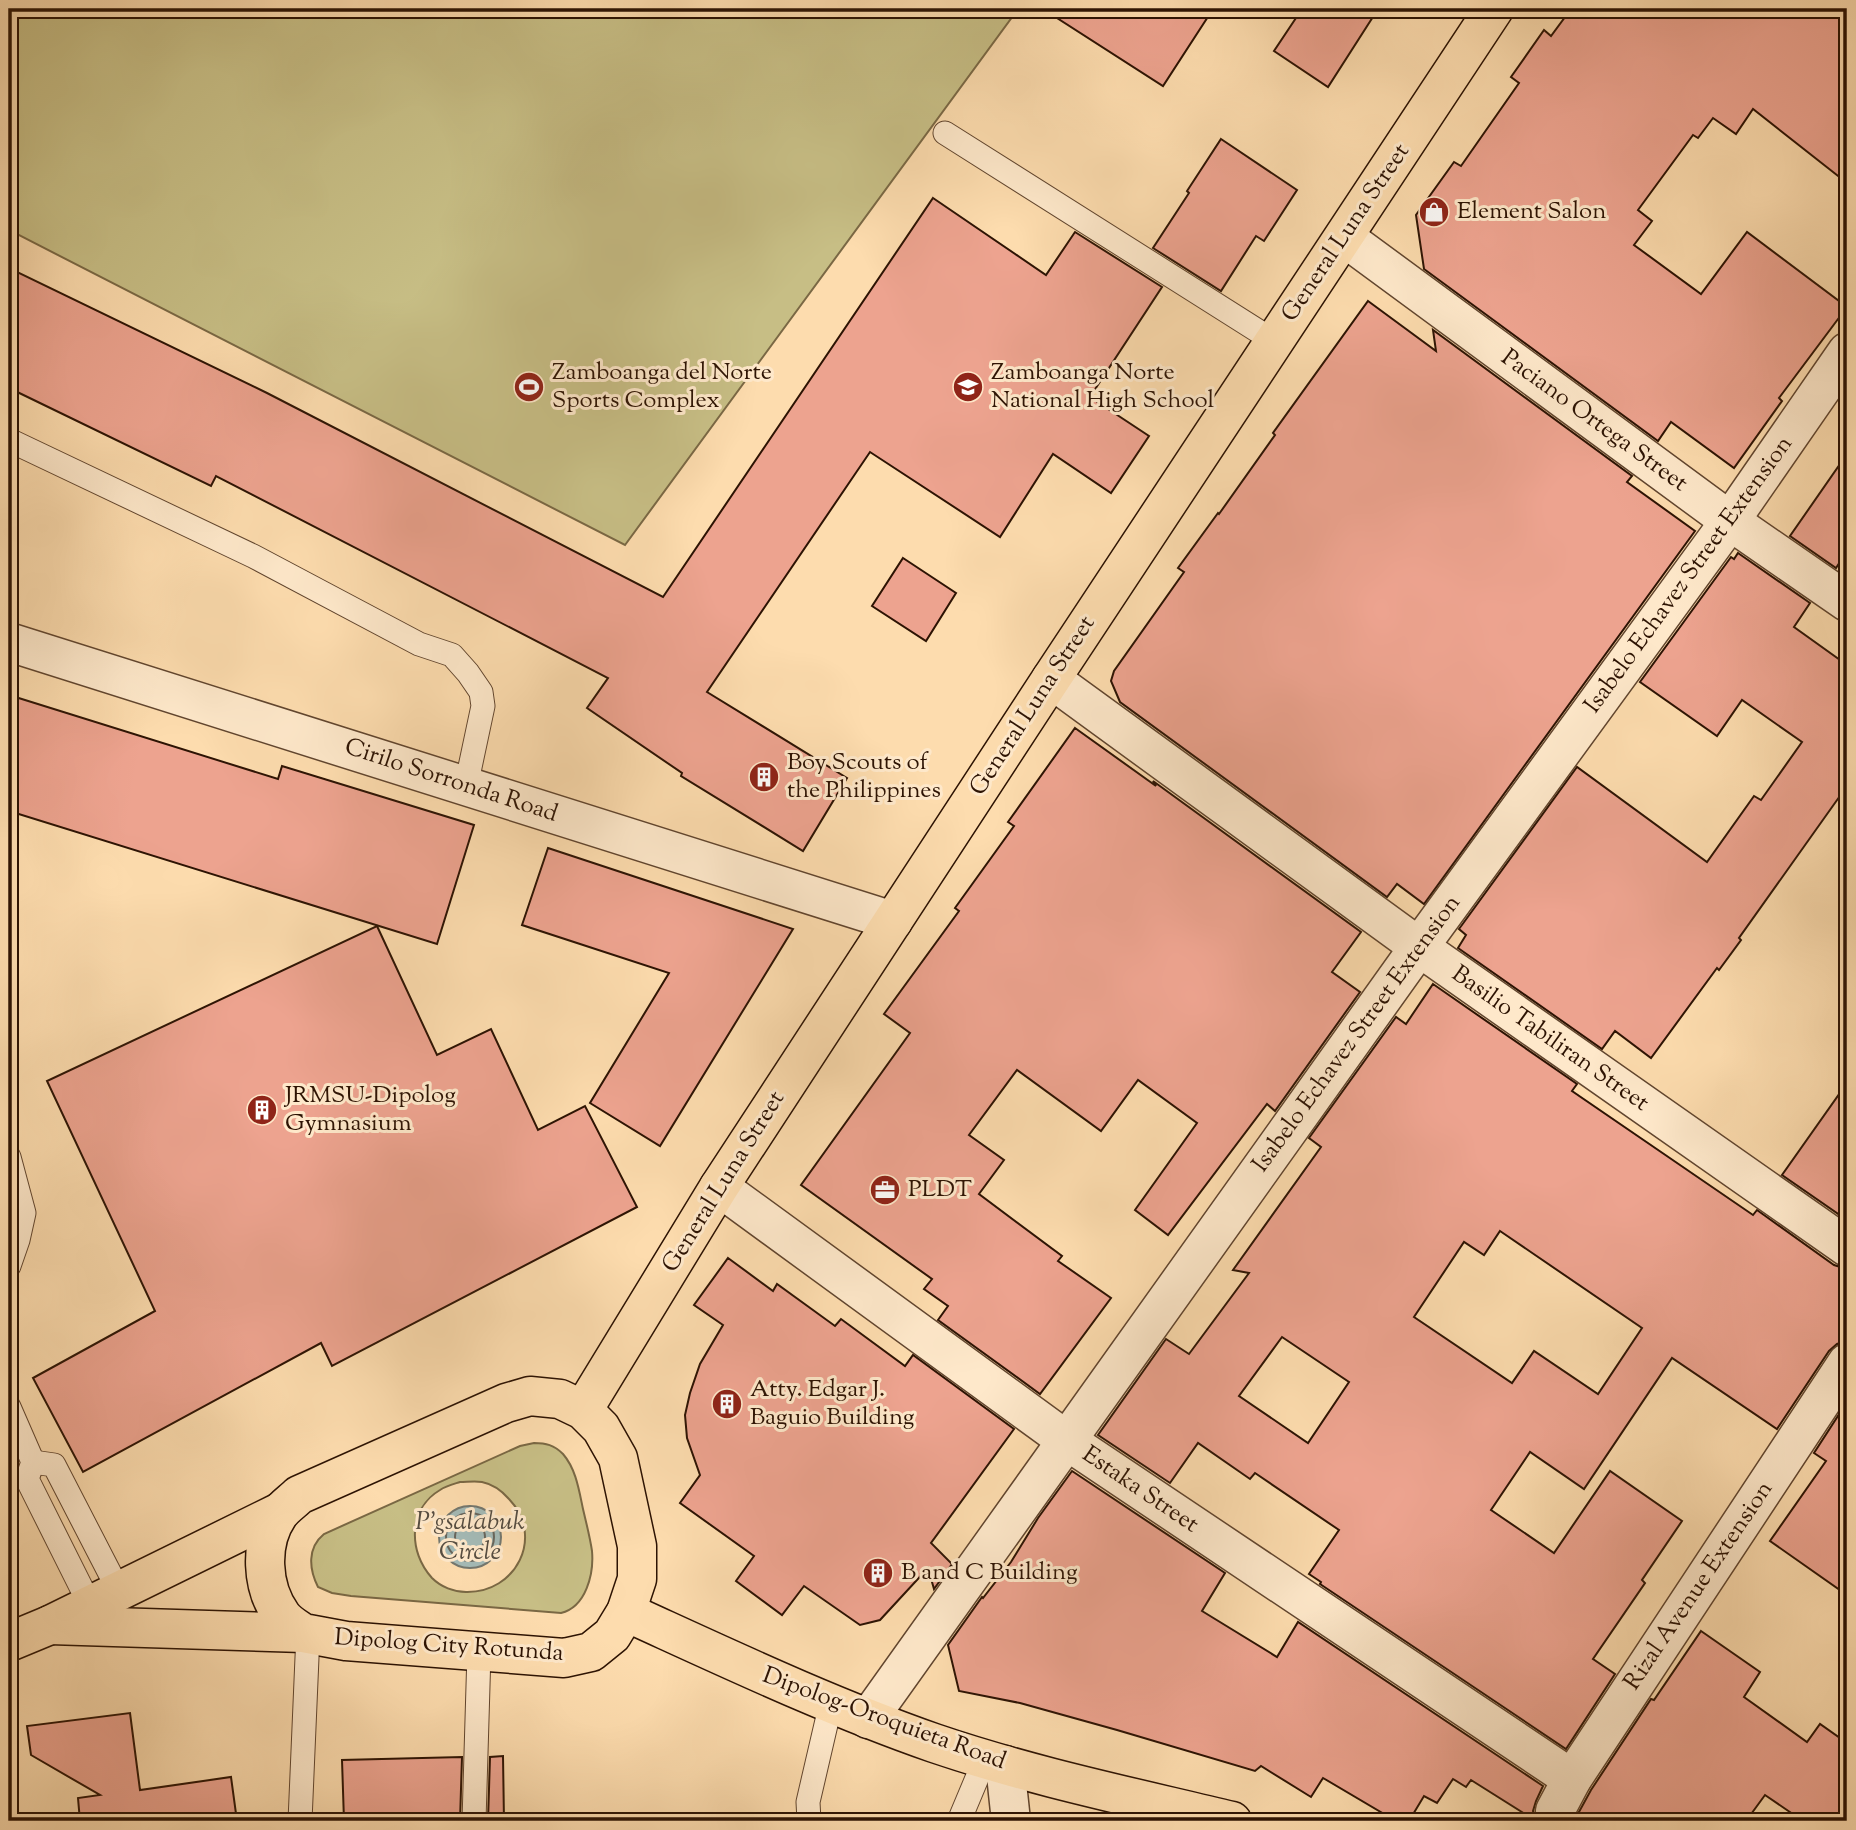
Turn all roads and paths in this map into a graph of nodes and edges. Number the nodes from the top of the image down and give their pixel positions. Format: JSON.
{"nodes":[{"id":1,"x":1494,"y":9,"type":"edge"},
{"id":2,"x":945,"y":133,"type":"dead end"},
{"id":3,"x":1344,"y":237,"type":"junction"},
{"id":4,"x":1274,"y":341,"type":"junction"},
{"id":5,"x":1847,"y":352,"type":"edge"},
{"id":6,"x":9,"y":440,"type":"edge"},
{"id":7,"x":1730,"y":521,"type":"junction"},
{"id":8,"x":1847,"y":601,"type":"edge"},
{"id":9,"x":9,"y":642,"type":"edge"},
{"id":10,"x":1051,"y":679,"type":"junction"},
{"id":11,"x":466,"y":786,"type":"junction"},
{"id":12,"x":893,"y":921,"type":"junction"},
{"id":13,"x":1419,"y":947,"type":"junction"},
{"id":14,"x":9,"y":1157,"type":"edge"},
{"id":15,"x":719,"y":1187,"type":"junction"},
{"id":16,"x":1847,"y":1247,"type":"edge"},
{"id":17,"x":9,"y":1266,"type":"edge"},
{"id":18,"x":1847,"y":1363,"type":"edge"},
{"id":19,"x":9,"y":1407,"type":"edge"},
{"id":20,"x":583,"y":1410,"type":"junction"},
{"id":21,"x":1066,"y":1440,"type":"junction"},
{"id":22,"x":33,"y":1462,"type":"junction"},
{"id":23,"x":280,"y":1512,"type":"junction"},
{"id":24,"x":105,"y":1598,"type":"junction"},
{"id":25,"x":626,"y":1612,"type":"junction"},
{"id":26,"x":50,"y":1625,"type":"junction"},
{"id":27,"x":306,"y":1634,"type":"junction"},
{"id":28,"x":9,"y":1642,"type":"edge"},
{"id":29,"x":479,"y":1652,"type":"junction"},
{"id":30,"x":831,"y":1703,"type":"junction"},
{"id":31,"x":868,"y":1718,"type":"junction"},
{"id":32,"x":995,"y":1762,"type":"junction"},
{"id":33,"x":1563,"y":1795,"type":"joint"},
{"id":34,"x":300,"y":1821,"type":"edge"},
{"id":35,"x":474,"y":1821,"type":"edge"},
{"id":36,"x":809,"y":1821,"type":"edge"},
{"id":37,"x":959,"y":1821,"type":"edge"},
{"id":38,"x":1011,"y":1821,"type":"edge"},
{"id":39,"x":1232,"y":1821,"type":"edge"}],
"edges":[{"from":1,"to":3,"type":"main road","name":"General Luna Street"},
{"from":2,"to":4,"type":"lane"},
{"from":3,"to":4,"type":"main road","name":"General Luna Street"},
{"from":3,"to":7,"type":"street","name":"Paciano Ortega Street"},
{"from":4,"to":10,"type":"main road","name":"General Luna Street"},
{"from":5,"to":7,"type":"street","name":"Isabelo Echavez Street Extension"},
{"from":6,"to":11,"type":"lane"},
{"from":7,"to":8,"type":"street","name":"Paciano Ortega Street"},
{"from":7,"to":13,"type":"street","name":"Isabelo Echavez Street Extension"},
{"from":9,"to":11,"type":"street","name":"Cirilo Sorronda Road"},
{"from":10,"to":12,"type":"main road","name":"General Luna Street"},
{"from":10,"to":13,"type":"street","name":"Basilio Tabiliran Street"},
{"from":11,"to":12,"type":"street","name":"Cirilo Sorronda Road"},
{"from":12,"to":15,"type":"main road","name":"General Luna Street"},
{"from":13,"to":16,"type":"street","name":"Basilio Tabiliran Street"},
{"from":13,"to":21,"type":"street","name":"Isabelo Echavez Street Extension"},
{"from":14,"to":17,"type":"lane"},
{"from":15,"to":20,"type":"main road","name":"General Luna Street"},
{"from":15,"to":21,"type":"street","name":"Estaka Street"},
{"from":18,"to":33,"type":"street","name":"Rizal Avenue Extension"},
{"from":19,"to":22,"type":"lane"},
{"from":20,"to":23,"type":"main road","name":"Dipolog City Rotunda"},
{"from":20,"to":25,"type":"main road","name":"Dipolog City Rotunda"},
{"from":21,"to":31,"type":"street","name":"Isabelo Echavez Street Extension"},
{"from":21,"to":33,"type":"street","name":"Estaka Street"},
{"from":22,"to":24,"type":"lane"},
{"from":22,"to":24,"type":"lane"},
{"from":23,"to":24,"type":"main road"},
{"from":23,"to":27,"type":"main road","name":"Dipolog City Rotunda"},
{"from":24,"to":26,"type":"main road"},
{"from":25,"to":29,"type":"main road","name":"Dipolog City Rotunda"},
{"from":25,"to":30,"type":"main road","name":"Dipolog-Oroquieta Road"},
{"from":26,"to":27,"type":"main road"},
{"from":26,"to":28,"type":"main road"},
{"from":27,"to":29,"type":"main road","name":"Dipolog City Rotunda"},
{"from":27,"to":34,"type":"lane"},
{"from":29,"to":35,"type":"lane"},
{"from":30,"to":31,"type":"main road","name":"Dipolog-Oroquieta Road"},
{"from":30,"to":36,"type":"lane"},
{"from":31,"to":32,"type":"main road","name":"Dipolog-Oroquieta Road"},
{"from":32,"to":37,"type":"lane"},
{"from":32,"to":38,"type":"street"},
{"from":32,"to":39,"type":"main road","name":"Dipolog-Oroquieta Road"}]}
